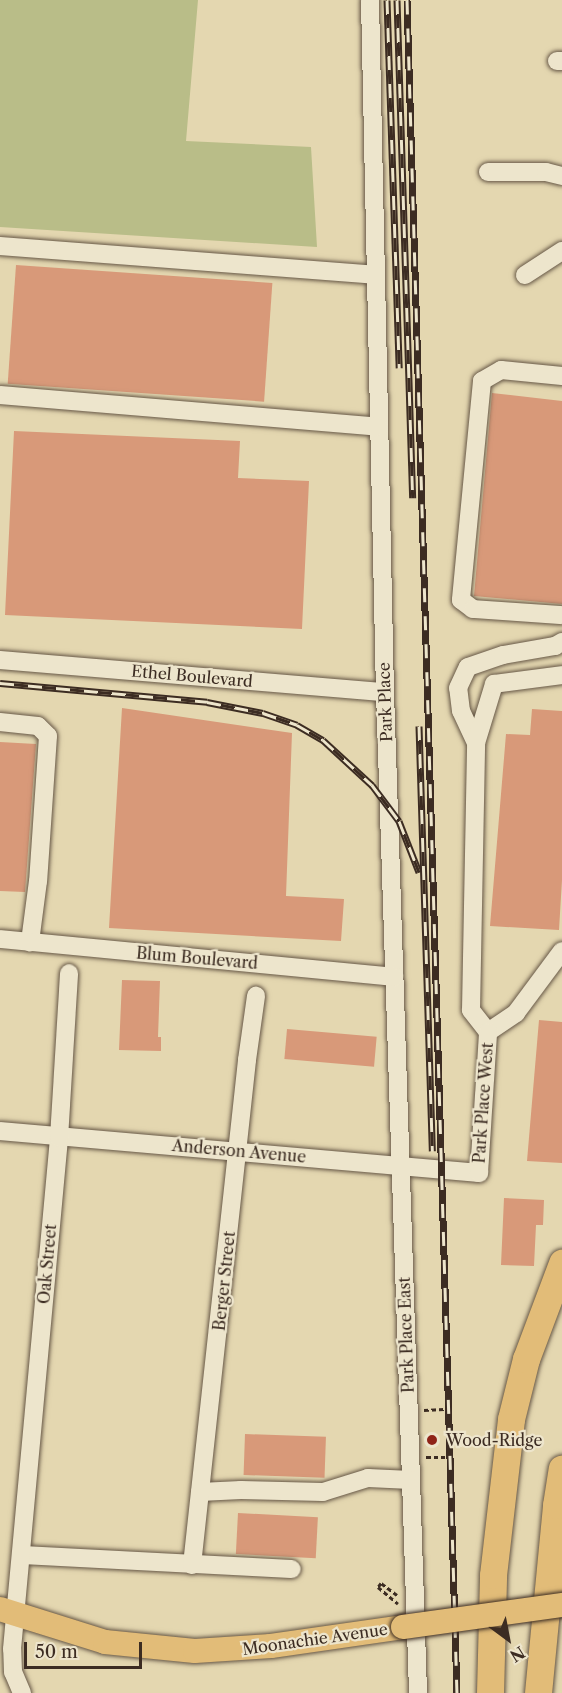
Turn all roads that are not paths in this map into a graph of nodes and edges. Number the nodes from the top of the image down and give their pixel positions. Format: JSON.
{"nodes":[{"id":1,"x":370,"y":0,"type":"edge"},
{"id":2,"x":488,"y":172,"type":"dead end"},
{"id":3,"x":562,"y":176,"type":"edge"},
{"id":4,"x":0,"y":246,"type":"edge"},
{"id":5,"x":562,"y":250,"type":"edge"},
{"id":6,"x":375,"y":275,"type":"junction"},
{"id":7,"x":525,"y":275,"type":"dead end"},
{"id":8,"x":562,"y":376,"type":"edge"},
{"id":9,"x":0,"y":395,"type":"edge"},
{"id":10,"x":379,"y":427,"type":"junction"},
{"id":11,"x":562,"y":615,"type":"edge"},
{"id":12,"x":562,"y":642,"type":"edge"},
{"id":13,"x":0,"y":660,"type":"edge"},
{"id":14,"x":562,"y":675,"type":"edge"},
{"id":15,"x":384,"y":692,"type":"junction"},
{"id":16,"x":0,"y":722,"type":"edge"},
{"id":17,"x":476,"y":743,"type":"junction"},
{"id":18,"x":0,"y":939,"type":"edge"},
{"id":19,"x":30,"y":942,"type":"junction"},
{"id":20,"x":562,"y":951,"type":"edge"},
{"id":21,"x":69,"y":973,"type":"dead end"},
{"id":22,"x":394,"y":977,"type":"junction"},
{"id":23,"x":256,"y":996,"type":"dead end"},
{"id":24,"x":488,"y":1032,"type":"junction"},
{"id":25,"x":0,"y":1131,"type":"edge"},
{"id":26,"x":58,"y":1138,"type":"junction"},
{"id":27,"x":238,"y":1150,"type":"junction"},
{"id":28,"x":400,"y":1166,"type":"junction"},
{"id":29,"x":479,"y":1173,"type":"joint"},
{"id":30,"x":562,"y":1263,"type":"edge"},
{"id":31,"x":562,"y":1468,"type":"edge"},
{"id":32,"x":411,"y":1480,"type":"junction"},
{"id":33,"x":200,"y":1492,"type":"junction"},
{"id":34,"x":22,"y":1555,"type":"junction"},
{"id":35,"x":192,"y":1565,"type":"junction"},
{"id":36,"x":292,"y":1569,"type":"dead end"},
{"id":37,"x":562,"y":1605,"type":"edge"},
{"id":38,"x":8,"y":1612,"type":"edge"},
{"id":39,"x":490,"y":1615,"type":"junction"},
{"id":40,"x":22,"y":1693,"type":"edge"},
{"id":41,"x":418,"y":1693,"type":"edge"},
{"id":42,"x":490,"y":1693,"type":"edge"},
{"id":43,"x":538,"y":1693,"type":"edge"}],
"edges":[{"from":1,"to":6,"type":"street","name":"Park Place"},
{"from":2,"to":3,"type":"street"},
{"from":4,"to":6,"type":"street"},
{"from":5,"to":7,"type":"street"},
{"from":6,"to":10,"type":"street","name":"Park Place"},
{"from":8,"to":11,"type":"street"},
{"from":9,"to":10,"type":"street"},
{"from":10,"to":15,"type":"street","name":"Park Place"},
{"from":12,"to":17,"type":"street"},
{"from":13,"to":15,"type":"street","name":"Ethel Boulevard"},
{"from":14,"to":17,"type":"street"},
{"from":15,"to":22,"type":"street","name":"Park Place"},
{"from":16,"to":19,"type":"street"},
{"from":17,"to":24,"type":"street"},
{"from":18,"to":19,"type":"street","name":"Blum Boulevard"},
{"from":19,"to":22,"type":"street","name":"Blum Boulevard"},
{"from":20,"to":24,"type":"street"},
{"from":21,"to":26,"type":"street","name":"Oak Street"},
{"from":22,"to":28,"type":"street","name":"Park Place East"},
{"from":23,"to":27,"type":"street","name":"Berger Street"},
{"from":24,"to":29,"type":"street","name":"Park Place West"},
{"from":25,"to":26,"type":"street","name":"Anderson Avenue"},
{"from":26,"to":27,"type":"street","name":"Anderson Avenue"},
{"from":26,"to":34,"type":"street","name":"Oak Street"},
{"from":27,"to":28,"type":"street","name":"Anderson Avenue"},
{"from":27,"to":33,"type":"street","name":"Berger Street"},
{"from":28,"to":29,"type":"street","name":"Anderson Avenue"},
{"from":28,"to":32,"type":"street","name":"Park Place East"},
{"from":30,"to":39,"type":"highway"},
{"from":31,"to":43,"type":"highway"},
{"from":32,"to":33,"type":"street"},
{"from":32,"to":41,"type":"street","name":"Park Place East"},
{"from":33,"to":35,"type":"street","name":"Berger Street"},
{"from":34,"to":35,"type":"street"},
{"from":34,"to":38,"type":"street","name":"Oak Street"},
{"from":35,"to":36,"type":"street"},
{"from":37,"to":39,"type":"main road","name":"Moonachie Avenue","bridge":true},
{"from":38,"to":39,"type":"main road","name":"Moonachie Avenue","bridge":true},
{"from":38,"to":40,"type":"street","name":"Oak Street"},
{"from":39,"to":42,"type":"highway"}]}
